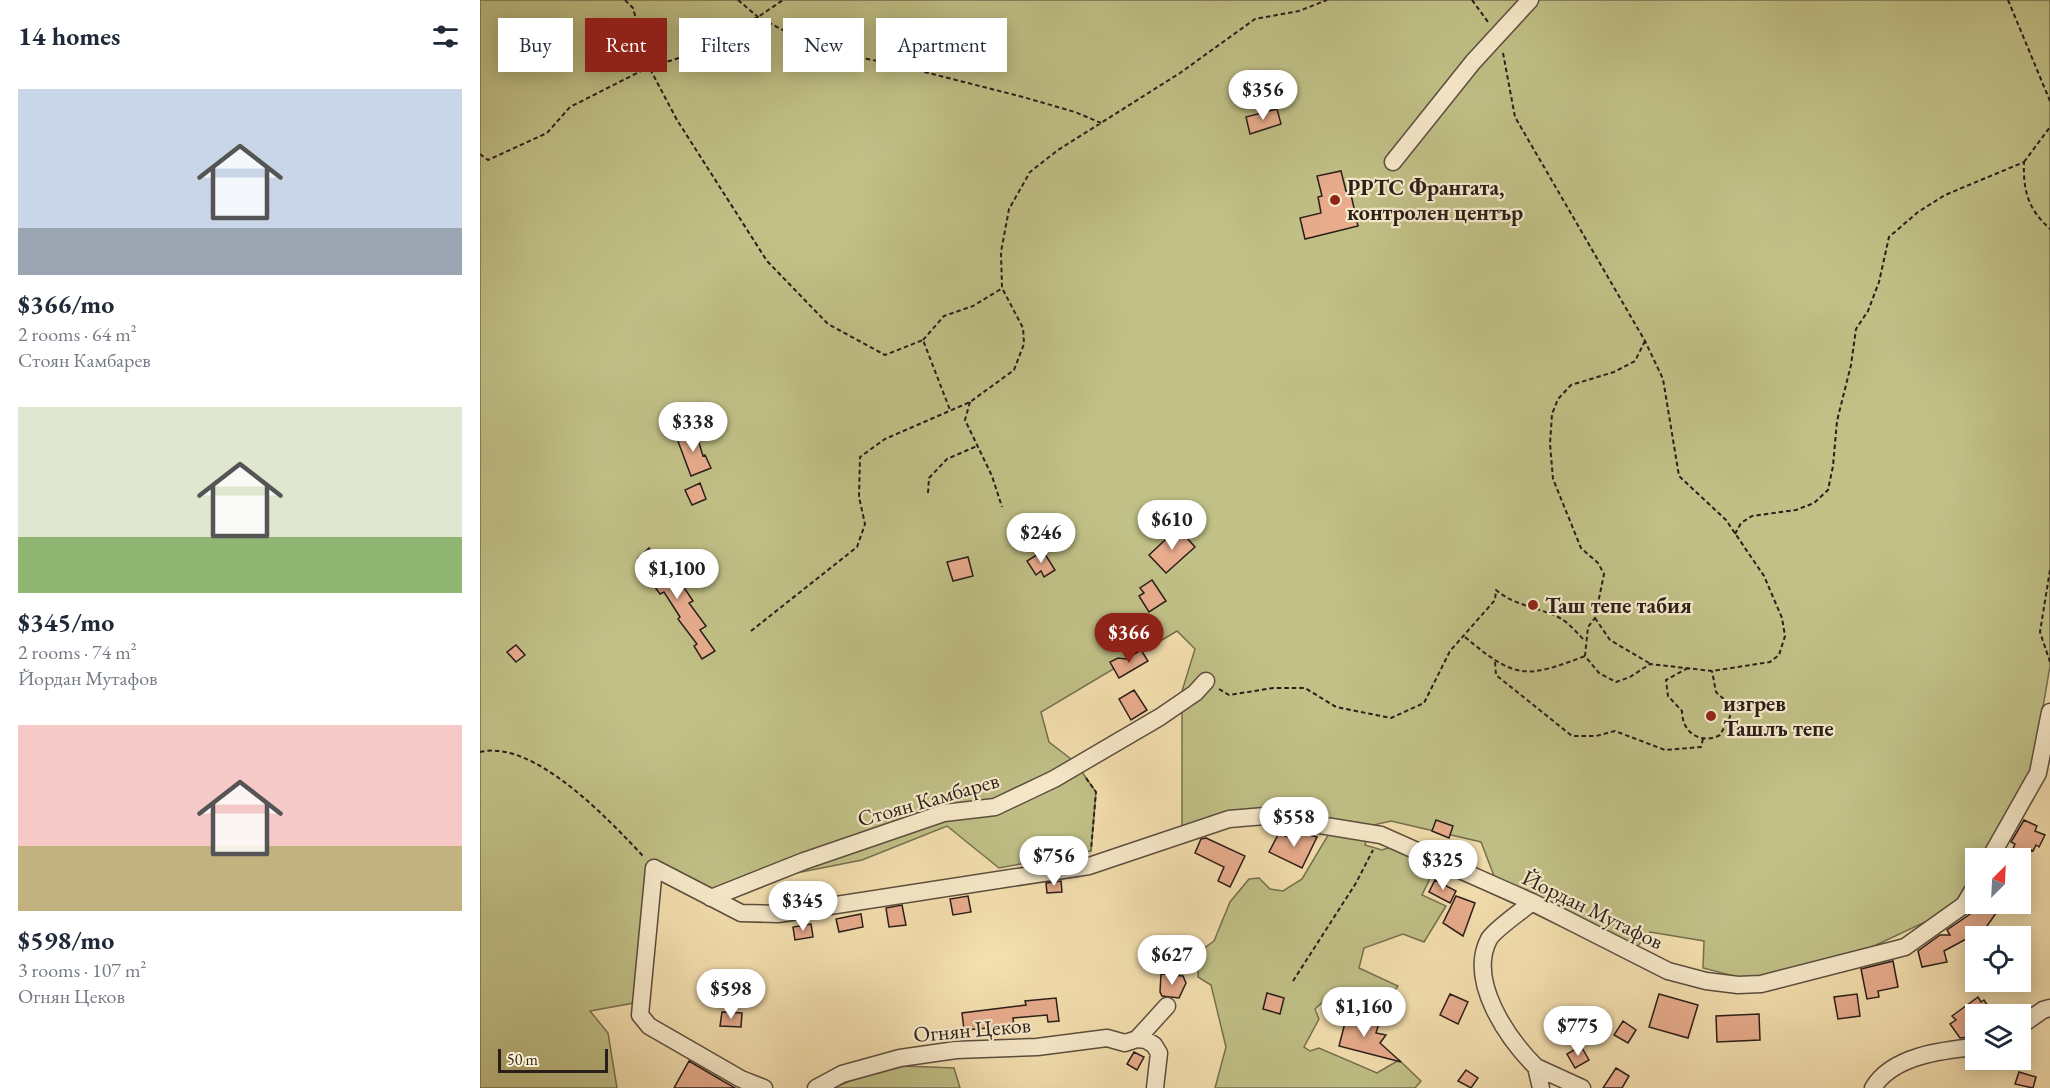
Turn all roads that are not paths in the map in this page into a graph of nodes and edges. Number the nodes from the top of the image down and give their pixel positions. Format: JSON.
{"nodes":[{"id":1,"x":1530,"y":0,"type":"edge"},
{"id":2,"x":1393,"y":162,"type":"dead end"},
{"id":3,"x":1206,"y":681,"type":"road end"},
{"id":4,"x":2050,"y":712,"type":"edge"},
{"id":5,"x":1996,"y":848,"type":"edge"},
{"id":6,"x":711,"y":898,"type":"junction"},
{"id":7,"x":1532,"y":902,"type":"junction"},
{"id":8,"x":1965,"y":903,"type":"edge"},
{"id":9,"x":1167,"y":1006,"type":"dead end"},
{"id":10,"x":2050,"y":1008,"type":"edge"},
{"id":11,"x":2031,"y":1018,"type":"edge"},
{"id":12,"x":1137,"y":1039,"type":"junction"},
{"id":13,"x":1965,"y":1049,"type":"edge"},
{"id":14,"x":1536,"y":1067,"type":"junction"},
{"id":15,"x":764,"y":1088,"type":"edge"},
{"id":16,"x":816,"y":1088,"type":"edge"},
{"id":17,"x":1155,"y":1088,"type":"edge"},
{"id":18,"x":1541,"y":1088,"type":"edge"},
{"id":19,"x":1582,"y":1088,"type":"edge"},
{"id":20,"x":1873,"y":1088,"type":"edge"}],
"edges":[{"from":1,"to":2,"type":"street"},
{"from":3,"to":6,"type":"street","name":"Стоян Камбарев"},
{"from":4,"to":5,"type":"street"},
{"from":6,"to":7,"type":"street","name":"Йордан Мутафов"},
{"from":6,"to":15,"type":"street","name":"Йордан Мутафов"},
{"from":7,"to":8,"type":"street","name":"Йордан Мутафов"},
{"from":7,"to":14,"type":"street"},
{"from":9,"to":12,"type":"street"},
{"from":10,"to":11,"type":"street"},
{"from":12,"to":16,"type":"street","name":"Огнян Цеков"},
{"from":12,"to":17,"type":"street"},
{"from":13,"to":20,"type":"street"},
{"from":14,"to":18,"type":"street"},
{"from":14,"to":19,"type":"street"}]}
